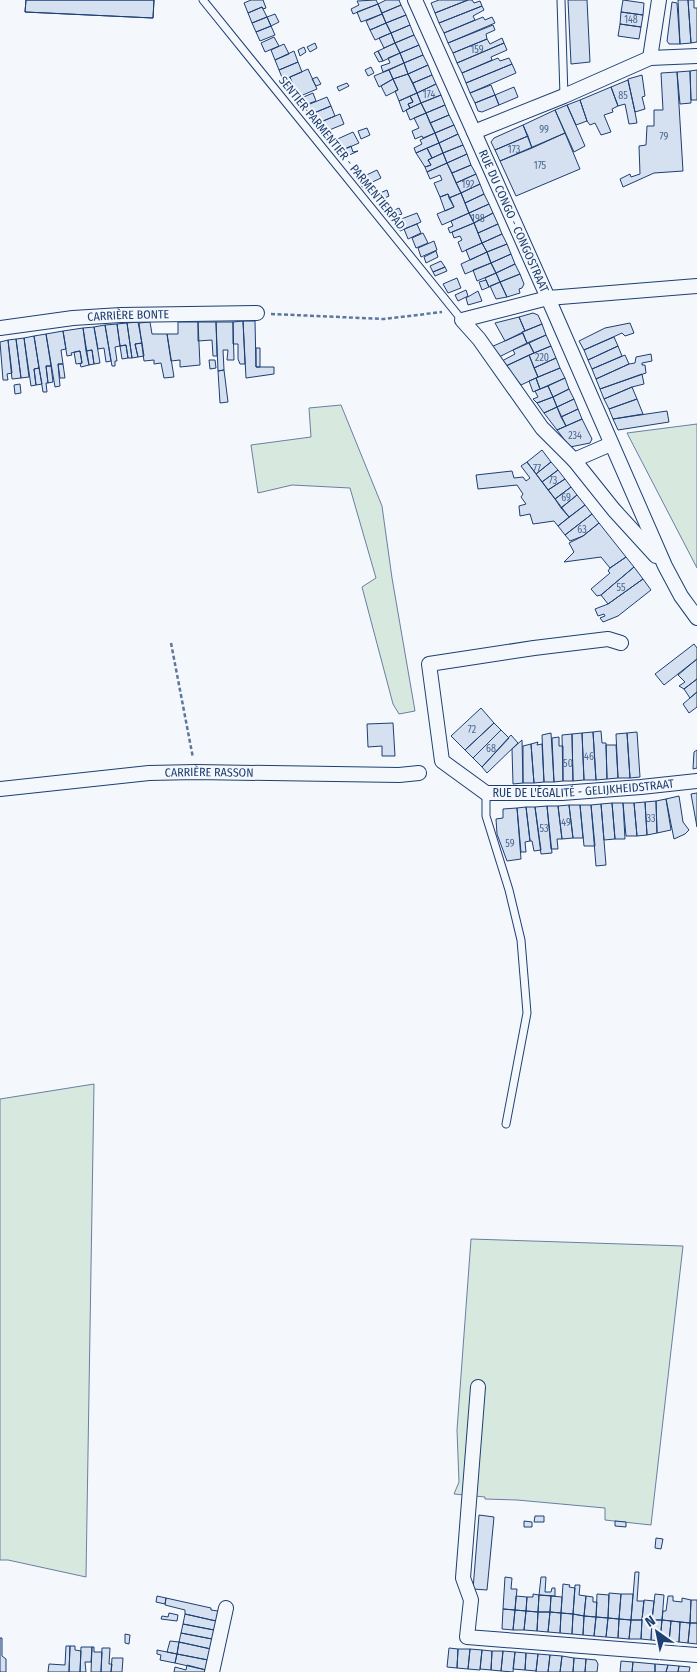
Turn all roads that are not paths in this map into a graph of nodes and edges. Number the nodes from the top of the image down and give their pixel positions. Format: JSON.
{"nodes":[{"id":1,"x":203,"y":0,"type":"edge"},
{"id":2,"x":415,"y":0,"type":"edge"},
{"id":3,"x":562,"y":0,"type":"edge"},
{"id":4,"x":658,"y":0,"type":"edge"},
{"id":5,"x":697,"y":56,"type":"edge"},
{"id":6,"x":650,"y":58,"type":"junction"},
{"id":7,"x":564,"y":96,"type":"junction"},
{"id":8,"x":474,"y":132,"type":"junction"},
{"id":9,"x":697,"y":286,"type":"edge"},
{"id":10,"x":548,"y":298,"type":"junction"},
{"id":11,"x":257,"y":314,"type":"road end"},
{"id":12,"x":458,"y":315,"type":"junction"},
{"id":13,"x":0,"y":328,"type":"edge"},
{"id":14,"x":611,"y":444,"type":"junction"},
{"id":15,"x":574,"y":460,"type":"junction"},
{"id":16,"x":665,"y":566,"type":"junction"},
{"id":17,"x":697,"y":618,"type":"edge"},
{"id":18,"x":621,"y":642,"type":"dead end"},
{"id":19,"x":419,"y":773,"type":"dead end"},
{"id":20,"x":697,"y":780,"type":"edge"},
{"id":21,"x":0,"y":789,"type":"edge"},
{"id":22,"x":486,"y":793,"type":"junction"},
{"id":23,"x":506,"y":1124,"type":"dead end"},
{"id":24,"x":478,"y":1387,"type":"dead end"},
{"id":25,"x":226,"y":1608,"type":"dead end"},
{"id":26,"x":697,"y":1655,"type":"edge"},
{"id":27,"x":212,"y":1672,"type":"edge"}],
"edges":[{"from":1,"to":12,"type":"lane","name":"SENTIER PARMENTIER - PARMENTIERPAD"},
{"from":2,"to":8,"type":"street","name":"RUE DU CONGO - CONGOSTRAAT"},
{"from":3,"to":7,"type":"lane"},
{"from":4,"to":6,"type":"street"},
{"from":5,"to":6,"type":"street"},
{"from":6,"to":7,"type":"street"},
{"from":7,"to":8,"type":"street"},
{"from":8,"to":10,"type":"street","name":"RUE DU CONGO - CONGOSTRAAT"},
{"from":9,"to":10,"type":"street"},
{"from":10,"to":12,"type":"street"},
{"from":10,"to":14,"type":"street","name":"RUE DU CONGO - CONGOSTRAAT"},
{"from":11,"to":13,"type":"street","name":"CARRIÈRE BONTE"},
{"from":12,"to":15,"type":"street"},
{"from":14,"to":15,"type":"street"},
{"from":14,"to":16,"type":"street","name":"RUE DU CONGO - CONGOSTRAAT"},
{"from":15,"to":16,"type":"street"},
{"from":16,"to":17,"type":"street"},
{"from":18,"to":22,"type":"street","name":"RUE DE L'ÉGALITÉ - GELIJKHEIDSTRAAT"},
{"from":19,"to":21,"type":"street","name":"CARRIÈRE RASSON"},
{"from":20,"to":22,"type":"street","name":"RUE DE L'ÉGALITÉ - GELIJKHEIDSTRAAT"},
{"from":22,"to":23,"type":"lane"},
{"from":24,"to":26,"type":"street"},
{"from":25,"to":27,"type":"street"}]}
